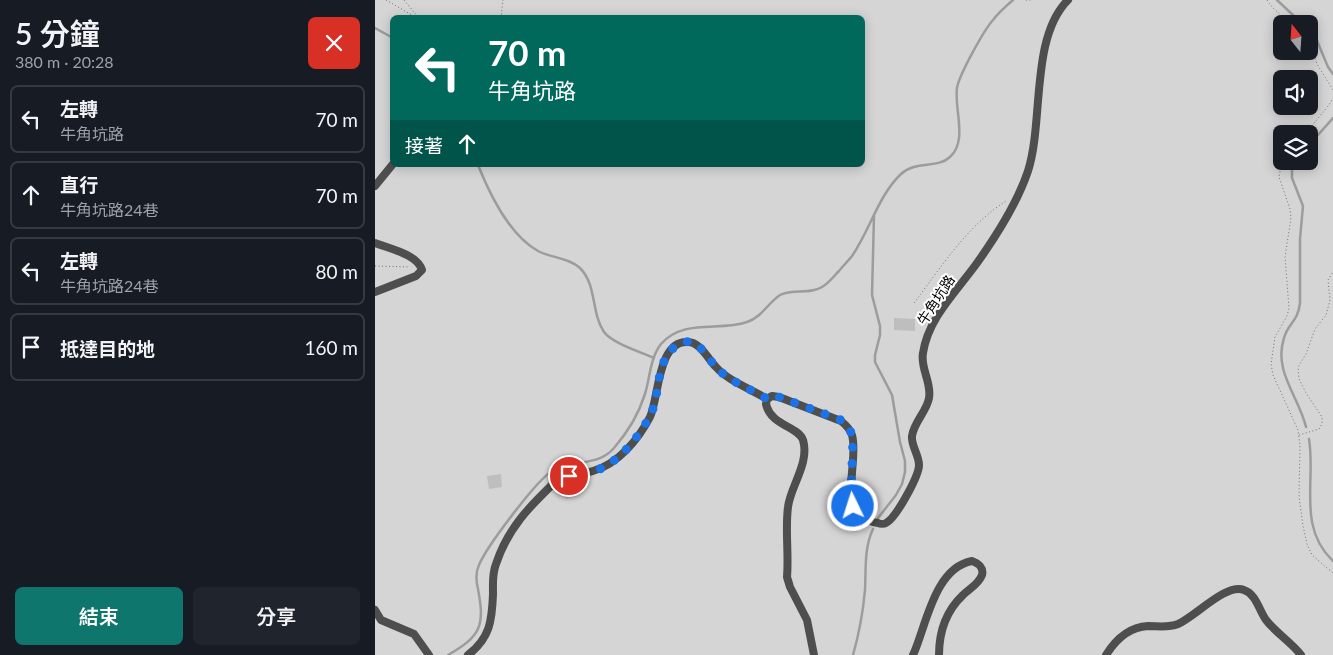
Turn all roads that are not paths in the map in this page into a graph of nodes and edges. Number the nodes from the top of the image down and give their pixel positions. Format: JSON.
{"nodes":[{"id":1,"x":1068,"y":0,"type":"edge"},
{"id":2,"x":391,"y":167,"type":"edge"},
{"id":3,"x":375,"y":186,"type":"edge"},
{"id":4,"x":375,"y":243,"type":"edge"},
{"id":5,"x":375,"y":292,"type":"edge"},
{"id":6,"x":767,"y":399,"type":"junction"},
{"id":7,"x":375,"y":610,"type":"edge"},
{"id":8,"x":429,"y":655,"type":"edge"},
{"id":9,"x":468,"y":655,"type":"edge"},
{"id":10,"x":814,"y":655,"type":"edge"},
{"id":11,"x":913,"y":655,"type":"edge"},
{"id":12,"x":939,"y":655,"type":"edge"},
{"id":13,"x":1106,"y":655,"type":"edge"},
{"id":14,"x":1301,"y":655,"type":"edge"}],
"edges":[{"from":1,"to":6,"type":"street","name":"牛角坑路"},
{"from":2,"to":3,"type":"street"},
{"from":4,"to":5,"type":"street"},
{"from":6,"to":9,"type":"street"},
{"from":6,"to":10,"type":"street"},
{"from":7,"to":8,"type":"street"},
{"from":11,"to":12,"type":"street"},
{"from":13,"to":14,"type":"street"}]}
